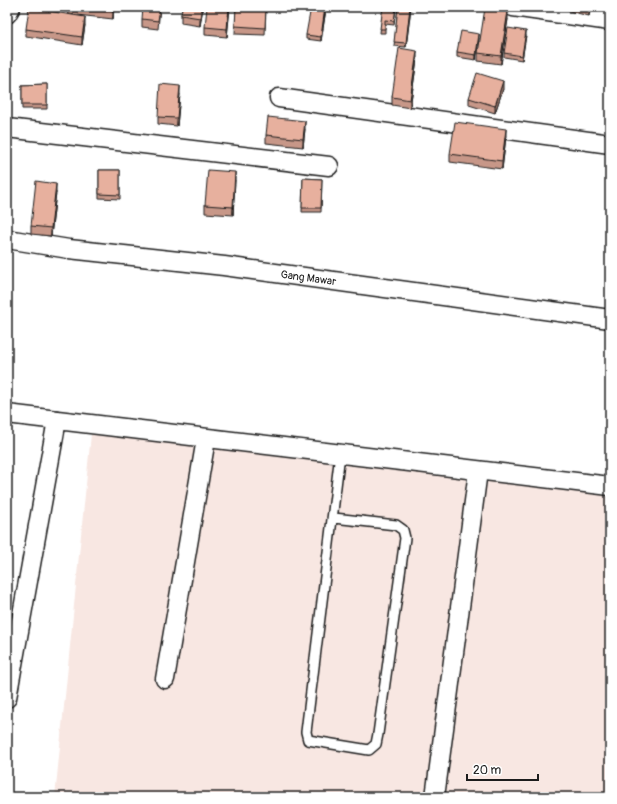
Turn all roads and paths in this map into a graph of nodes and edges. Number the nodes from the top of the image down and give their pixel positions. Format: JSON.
{"nodes":[{"id":1,"x":11,"y":7,"type":"edge"},
{"id":2,"x":513,"y":7,"type":"edge"},
{"id":3,"x":7,"y":14,"type":"edge"},
{"id":4,"x":610,"y":21,"type":"edge"},
{"id":5,"x":279,"y":98,"type":"dead end"},
{"id":6,"x":7,"y":128,"type":"edge"},
{"id":7,"x":610,"y":144,"type":"edge"},
{"id":8,"x":329,"y":166,"type":"dead end"},
{"id":9,"x":7,"y":239,"type":"edge"},
{"id":10,"x":610,"y":319,"type":"edge"},
{"id":11,"x":7,"y":414,"type":"edge"},
{"id":12,"x":57,"y":420,"type":"junction"},
{"id":13,"x":206,"y":439,"type":"junction"},
{"id":14,"x":340,"y":454,"type":"junction"},
{"id":15,"x":478,"y":471,"type":"junction"},
{"id":16,"x":610,"y":486,"type":"edge"},
{"id":17,"x":334,"y":518,"type":"junction"},
{"id":18,"x":165,"y":679,"type":"dead end"},
{"id":19,"x":7,"y":698,"type":"edge"},
{"id":20,"x":435,"y":797,"type":"edge"}],
"edges":[{"from":1,"to":3,"type":"street"},
{"from":2,"to":4,"type":"street"},
{"from":5,"to":7,"type":"street"},
{"from":6,"to":8,"type":"street"},
{"from":9,"to":10,"type":"street","name":"Gang Mawar"},
{"from":11,"to":12,"type":"street"},
{"from":12,"to":13,"type":"street"},
{"from":12,"to":19,"type":"street"},
{"from":13,"to":14,"type":"street"},
{"from":13,"to":18,"type":"street"},
{"from":14,"to":15,"type":"street"},
{"from":14,"to":17,"type":"lane"},
{"from":15,"to":16,"type":"street"},
{"from":15,"to":20,"type":"street"},
{"from":17,"to":17,"type":"lane"}]}
